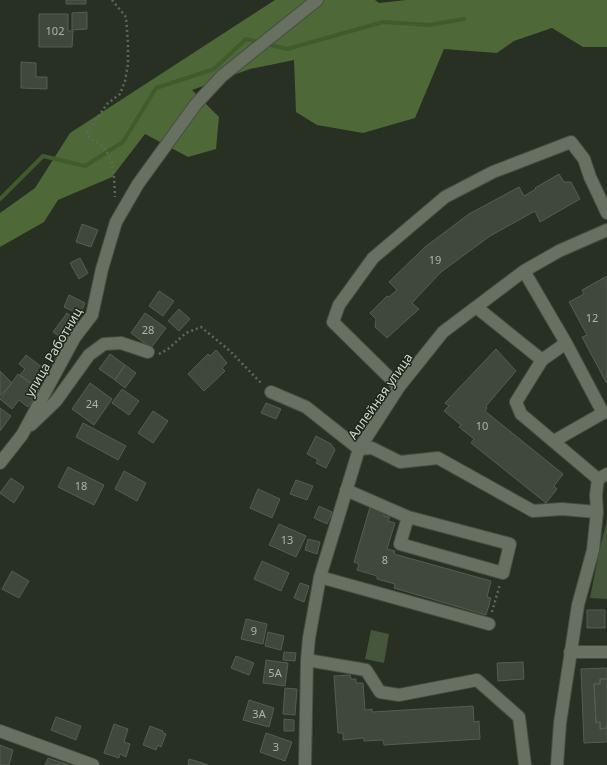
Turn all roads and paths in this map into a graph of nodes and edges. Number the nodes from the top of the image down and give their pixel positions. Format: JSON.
{"nodes":[{"id":1,"x":112,"y":0,"type":"edge"},
{"id":2,"x":318,"y":0,"type":"edge"},
{"id":3,"x":115,"y":200,"type":"dead end"},
{"id":4,"x":607,"y":212,"type":"edge"},
{"id":5,"x":607,"y":230,"type":"edge"},
{"id":6,"x":524,"y":271,"type":"junction"},
{"id":7,"x":476,"y":307,"type":"junction"},
{"id":8,"x":566,"y":343,"type":"junction"},
{"id":9,"x":148,"y":352,"type":"joint"},
{"id":10,"x":542,"y":360,"type":"junction"},
{"id":11,"x":399,"y":387,"type":"junction"},
{"id":12,"x":270,"y":392,"type":"joint"},
{"id":13,"x":605,"y":418,"type":"edge"},
{"id":14,"x":22,"y":434,"type":"junction"},
{"id":15,"x":554,"y":441,"type":"junction"},
{"id":16,"x":359,"y":449,"type":"junction"},
{"id":17,"x":0,"y":463,"type":"edge"},
{"id":18,"x":602,"y":477,"type":"edge"},
{"id":19,"x":346,"y":490,"type":"junction"},
{"id":20,"x":597,"y":512,"type":"junction"},
{"id":21,"x":408,"y":516,"type":"junction"},
{"id":22,"x":503,"y":573,"type":"junction"},
{"id":23,"x":320,"y":577,"type":"junction"},
{"id":24,"x":488,"y":624,"type":"joint"},
{"id":25,"x":570,"y":652,"type":"junction"},
{"id":26,"x":607,"y":652,"type":"edge"},
{"id":27,"x":307,"y":660,"type":"junction"},
{"id":28,"x":0,"y":731,"type":"edge"},
{"id":29,"x":93,"y":765,"type":"edge"},
{"id":30,"x":305,"y":765,"type":"edge"},
{"id":31,"x":525,"y":765,"type":"edge"},
{"id":32,"x":557,"y":765,"type":"edge"}],
"edges":[{"from":1,"to":3,"type":"path"},
{"from":2,"to":14,"type":"street","name":"улица Работниц"},
{"from":4,"to":11,"type":"street"},
{"from":5,"to":6,"type":"street","name":"Аллейная улица"},
{"from":6,"to":7,"type":"street","name":"Аллейная улица"},
{"from":6,"to":8,"type":"street"},
{"from":7,"to":10,"type":"street"},
{"from":7,"to":11,"type":"street","name":"Аллейная улица"},
{"from":8,"to":10,"type":"street"},
{"from":8,"to":13,"type":"street"},
{"from":9,"to":12,"type":"path"},
{"from":9,"to":14,"type":"street"},
{"from":10,"to":15,"type":"street"},
{"from":11,"to":16,"type":"street","name":"Аллейная улица"},
{"from":12,"to":16,"type":"street"},
{"from":13,"to":15,"type":"street"},
{"from":14,"to":17,"type":"street","name":"улица Работниц"},
{"from":15,"to":18,"type":"street"},
{"from":16,"to":19,"type":"street","name":"Аллейная улица"},
{"from":16,"to":20,"type":"street"},
{"from":18,"to":20,"type":"street"},
{"from":19,"to":21,"type":"street"},
{"from":19,"to":23,"type":"street","name":"Аллейная улица"},
{"from":20,"to":25,"type":"street"},
{"from":21,"to":22,"type":"street"},
{"from":21,"to":22,"type":"street"},
{"from":22,"to":24,"type":"path"},
{"from":23,"to":24,"type":"street"},
{"from":23,"to":27,"type":"street","name":"Аллейная улица"},
{"from":25,"to":26,"type":"street"},
{"from":25,"to":32,"type":"street"},
{"from":27,"to":30,"type":"street","name":"Аллейная улица"},
{"from":27,"to":31,"type":"street"},
{"from":28,"to":29,"type":"street"}]}
